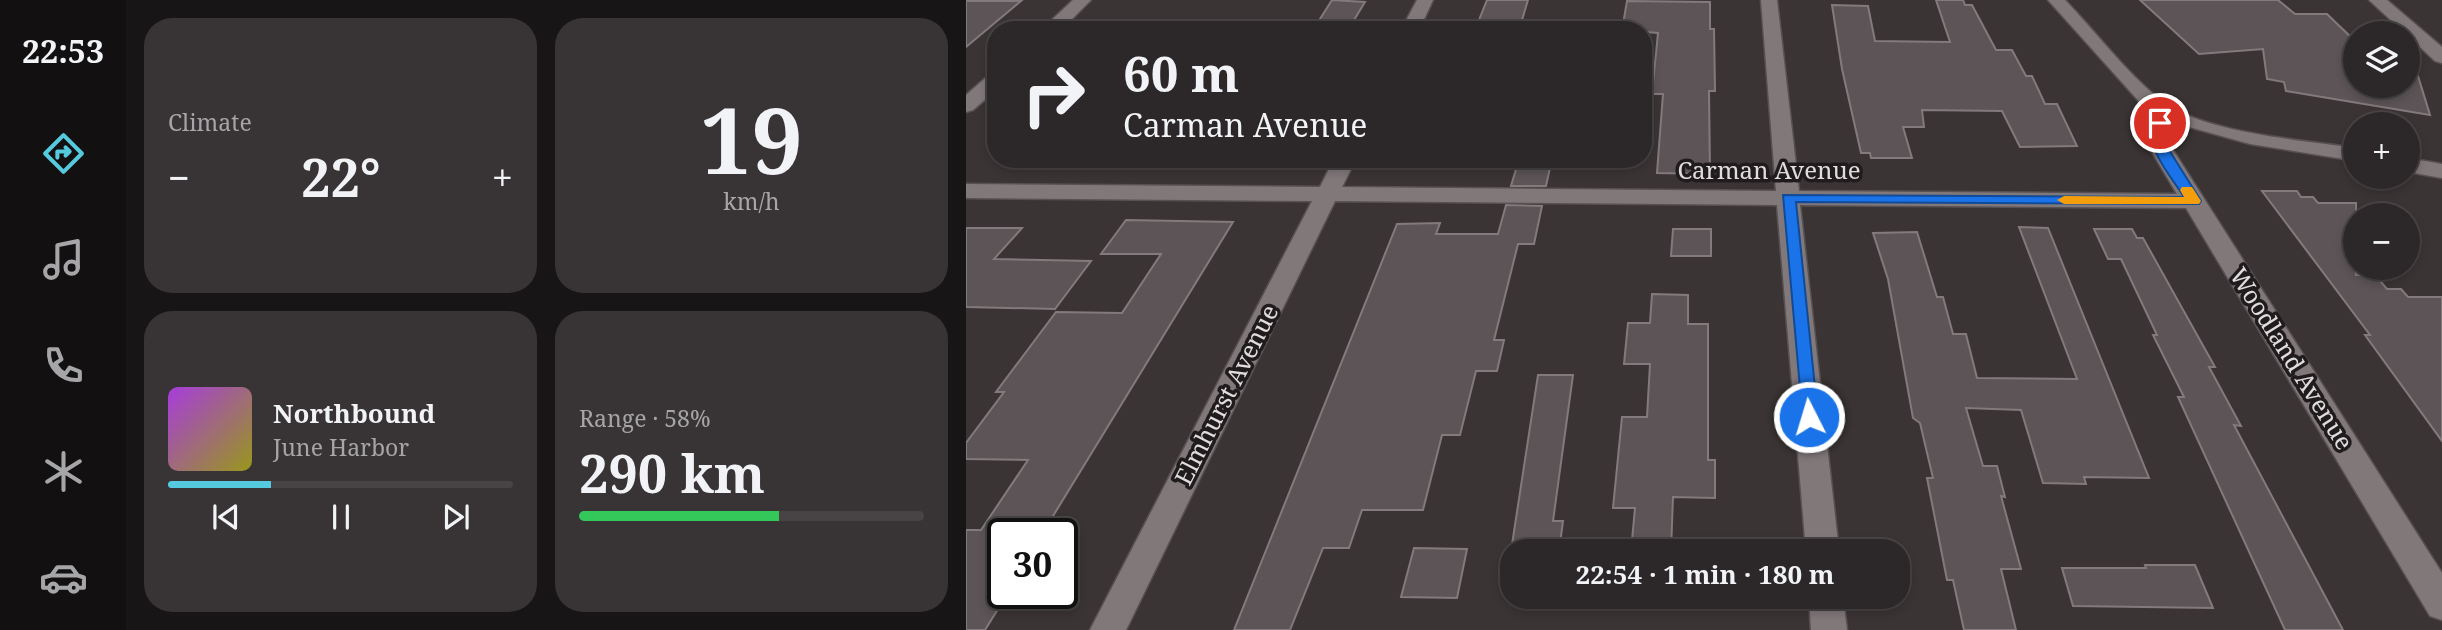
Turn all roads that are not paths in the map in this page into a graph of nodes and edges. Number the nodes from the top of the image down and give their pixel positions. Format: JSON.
{"nodes":[{"id":1,"x":1083,"y":0,"type":"edge"},
{"id":2,"x":1425,"y":0,"type":"edge"},
{"id":3,"x":1769,"y":0,"type":"edge"},
{"id":4,"x":2056,"y":0,"type":"edge"},
{"id":5,"x":2376,"y":0,"type":"edge"},
{"id":6,"x":1060,"y":21,"type":"edge"},
{"id":7,"x":1414,"y":21,"type":"edge"},
{"id":8,"x":2442,"y":57,"type":"edge"},
{"id":9,"x":987,"y":87,"type":"edge"},
{"id":10,"x":966,"y":106,"type":"edge"},
{"id":11,"x":2170,"y":116,"type":"junction"},
{"id":12,"x":2343,"y":153,"type":"edge"},
{"id":13,"x":2420,"y":167,"type":"edge"},
{"id":14,"x":1340,"y":168,"type":"edge"},
{"id":15,"x":2442,"y":171,"type":"edge"},
{"id":16,"x":966,"y":191,"type":"edge"},
{"id":17,"x":1327,"y":195,"type":"junction"},
{"id":18,"x":1788,"y":198,"type":"junction"},
{"id":19,"x":2194,"y":201,"type":"junction"},
{"id":20,"x":1821,"y":539,"type":"edge"},
{"id":21,"x":2442,"y":604,"type":"edge"},
{"id":22,"x":1827,"y":609,"type":"edge"},
{"id":23,"x":1108,"y":630,"type":"edge"},
{"id":24,"x":1829,"y":630,"type":"edge"}],
"edges":[{"from":1,"to":6,"type":"street"},
{"from":2,"to":7,"type":"street"},
{"from":3,"to":18,"type":"street"},
{"from":4,"to":11,"type":"street"},
{"from":5,"to":8,"type":"street"},
{"from":9,"to":10,"type":"street"},
{"from":11,"to":12,"type":"street"},
{"from":11,"to":19,"type":"street","name":"Woodland Avenue"},
{"from":13,"to":15,"type":"street"},
{"from":14,"to":17,"type":"street","name":"Elmhurst Avenue"},
{"from":16,"to":17,"type":"street","name":"Carman Avenue"},
{"from":17,"to":18,"type":"street","name":"Carman Avenue"},
{"from":17,"to":23,"type":"street","name":"Elmhurst Avenue"},
{"from":18,"to":19,"type":"street","name":"Carman Avenue"},
{"from":18,"to":20,"type":"street"},
{"from":19,"to":21,"type":"street","name":"Woodland Avenue"},
{"from":22,"to":24,"type":"street"}]}
